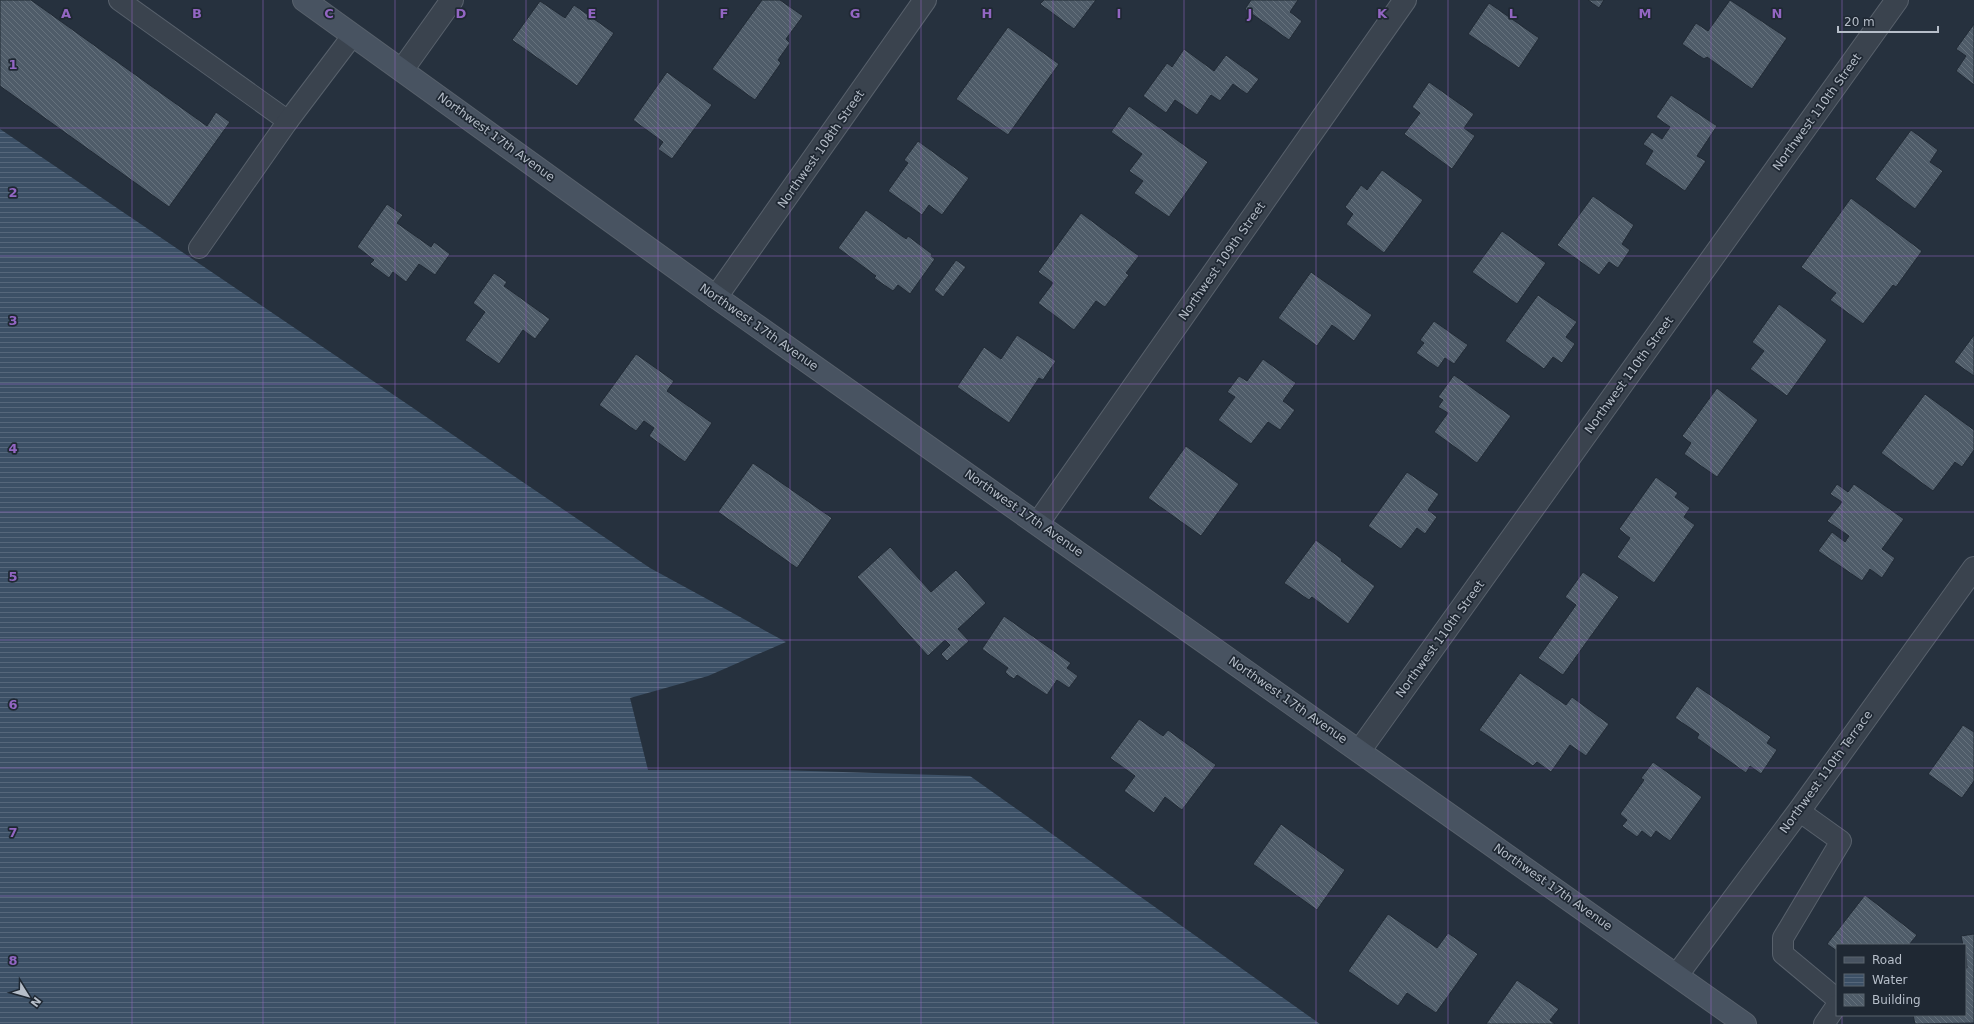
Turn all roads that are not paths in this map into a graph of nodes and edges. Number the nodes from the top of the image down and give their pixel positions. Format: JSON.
{"nodes":[{"id":1,"x":119,"y":0,"type":"edge"},
{"id":2,"x":304,"y":0,"type":"edge"},
{"id":3,"x":452,"y":0,"type":"edge"},
{"id":4,"x":925,"y":0,"type":"edge"},
{"id":5,"x":1405,"y":0,"type":"edge"},
{"id":6,"x":1897,"y":0,"type":"edge"},
{"id":7,"x":353,"y":35,"type":"junction"},
{"id":8,"x":402,"y":70,"type":"junction"},
{"id":9,"x":288,"y":121,"type":"junction"},
{"id":10,"x":199,"y":248,"type":"dead end"},
{"id":11,"x":716,"y":297,"type":"junction"},
{"id":12,"x":1038,"y":523,"type":"junction"},
{"id":13,"x":1974,"y":568,"type":"edge"},
{"id":14,"x":1360,"y":750,"type":"junction"},
{"id":15,"x":1799,"y":811,"type":"junction"},
{"id":16,"x":1677,"y":975,"type":"junction"},
{"id":17,"x":1836,"y":998,"type":"edge"},
{"id":18,"x":1836,"y":1006,"type":"edge"},
{"id":19,"x":1745,"y":1024,"type":"edge"},
{"id":20,"x":1824,"y":1024,"type":"edge"}],
"edges":[{"from":1,"to":9,"type":"lane"},
{"from":2,"to":7,"type":"main road","name":"Northwest 17th Avenue"},
{"from":3,"to":8,"type":"street"},
{"from":4,"to":11,"type":"street","name":"Northwest 108th Street"},
{"from":5,"to":12,"type":"street","name":"Northwest 109th Street"},
{"from":6,"to":14,"type":"street","name":"Northwest 110th Street"},
{"from":7,"to":8,"type":"main road","name":"Northwest 17th Avenue"},
{"from":7,"to":9,"type":"lane"},
{"from":8,"to":11,"type":"main road","name":"Northwest 17th Avenue"},
{"from":9,"to":10,"type":"lane"},
{"from":11,"to":12,"type":"main road","name":"Northwest 17th Avenue"},
{"from":12,"to":14,"type":"main road","name":"Northwest 17th Avenue"},
{"from":13,"to":15,"type":"street","name":"Northwest 110th Terrace"},
{"from":14,"to":16,"type":"main road","name":"Northwest 17th Avenue"},
{"from":15,"to":16,"type":"street","name":"Northwest 110th Terrace"},
{"from":15,"to":17,"type":"lane"},
{"from":16,"to":19,"type":"main road","name":"Northwest 17th Avenue"},
{"from":18,"to":20,"type":"lane"}]}
